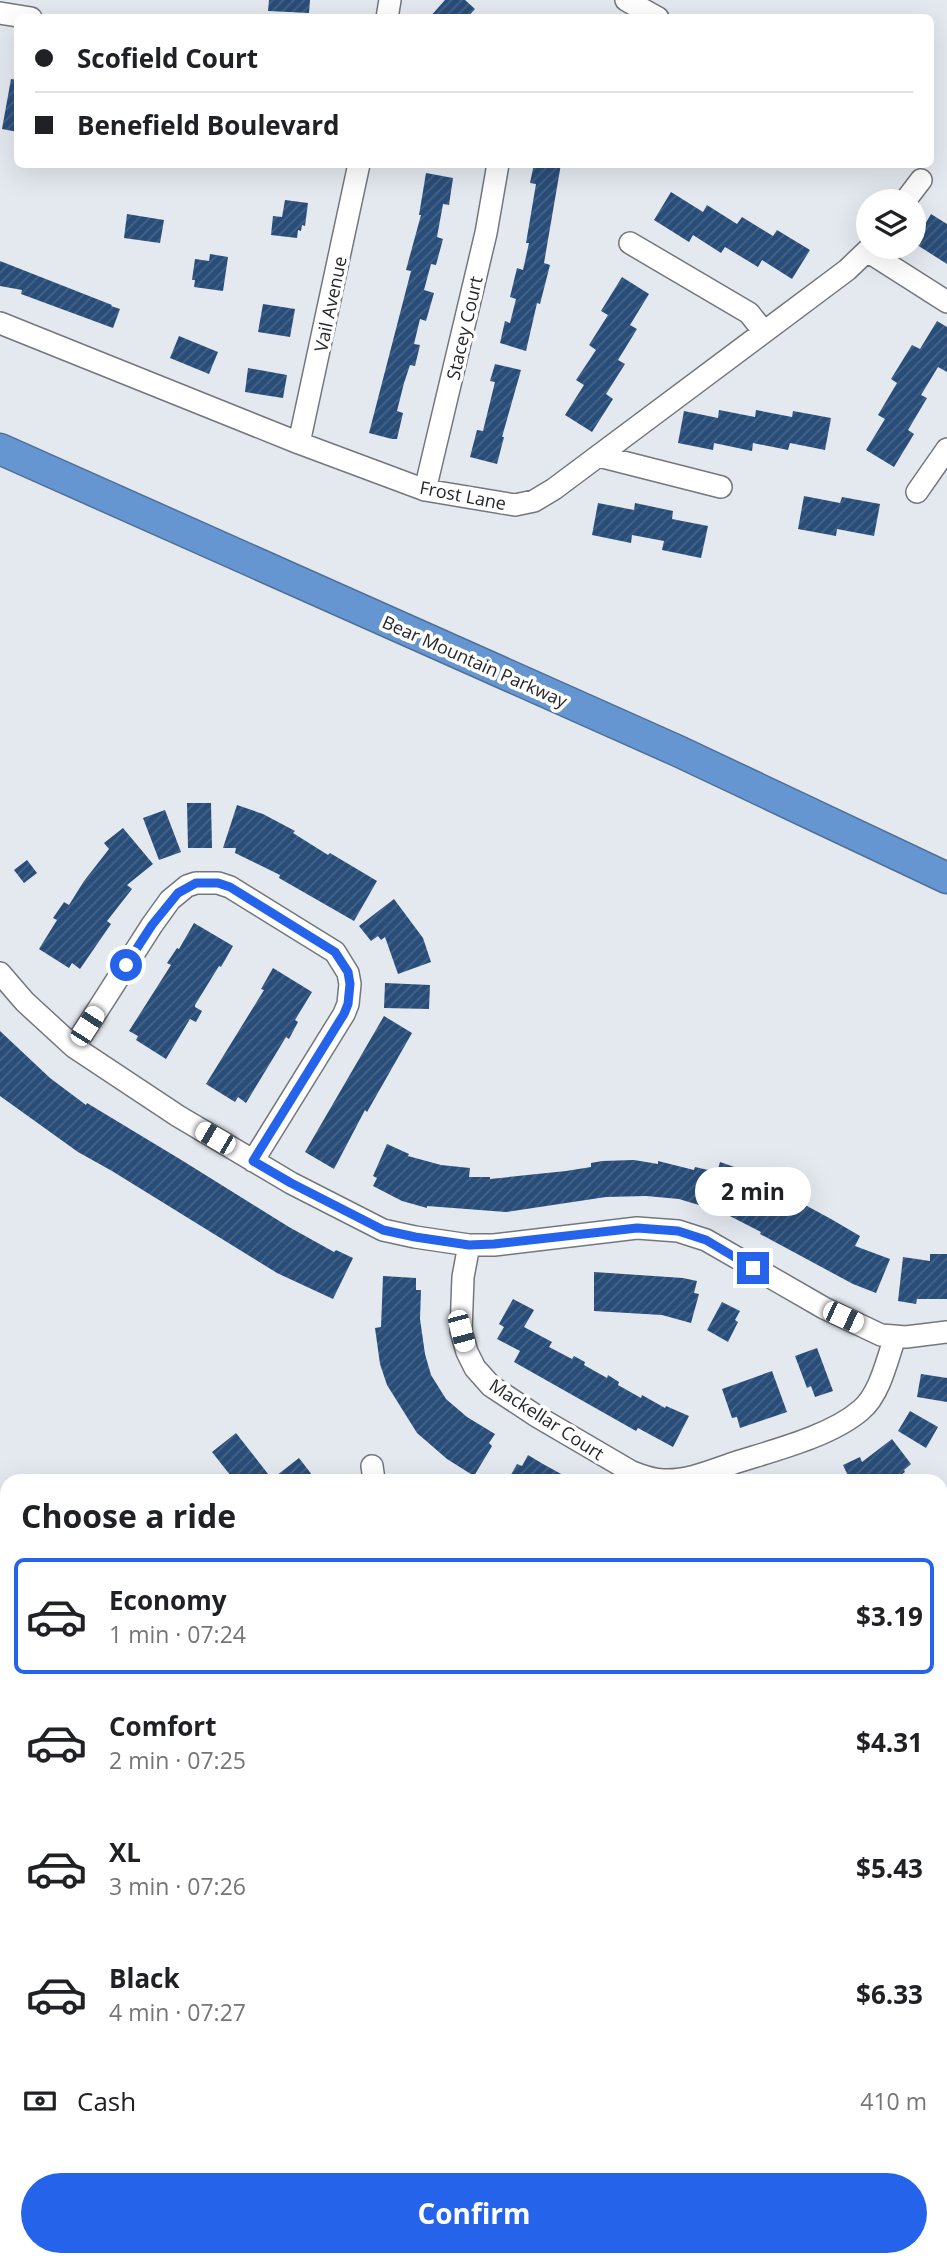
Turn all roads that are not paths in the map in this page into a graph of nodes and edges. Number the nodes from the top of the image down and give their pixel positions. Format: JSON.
{"nodes":[{"id":1,"x":626,"y":0,"type":"edge"},
{"id":2,"x":651,"y":14,"type":"edge"},
{"id":3,"x":358,"y":168,"type":"edge"},
{"id":4,"x":498,"y":168,"type":"edge"},
{"id":5,"x":921,"y":180,"type":"dead end"},
{"id":6,"x":914,"y":189,"type":"edge"},
{"id":7,"x":631,"y":243,"type":"dead end"},
{"id":8,"x":859,"y":259,"type":"edge"},
{"id":9,"x":884,"y":259,"type":"edge"},
{"id":10,"x":947,"y":302,"type":"edge"},
{"id":11,"x":0,"y":323,"type":"edge"},
{"id":12,"x":764,"y":332,"type":"junction"},
{"id":13,"x":0,"y":428,"type":"edge"},
{"id":14,"x":299,"y":443,"type":"junction"},
{"id":15,"x":0,"y":449,"type":"edge"},
{"id":16,"x":947,"y":449,"type":"edge"},
{"id":17,"x":599,"y":456,"type":"junction"},
{"id":18,"x":721,"y":487,"type":"dead end"},
{"id":19,"x":425,"y":490,"type":"junction"},
{"id":20,"x":917,"y":492,"type":"dead end"},
{"id":21,"x":947,"y":856,"type":"edge"},
{"id":22,"x":947,"y":878,"type":"edge"},
{"id":23,"x":0,"y":973,"type":"edge"},
{"id":24,"x":74,"y":1047,"type":"junction"},
{"id":25,"x":253,"y":1161,"type":"junction"},
{"id":26,"x":469,"y":1245,"type":"junction"},
{"id":27,"x":947,"y":1332,"type":"edge"},
{"id":28,"x":895,"y":1337,"type":"junction"},
{"id":29,"x":637,"y":1474,"type":"edge"},
{"id":30,"x":699,"y":1474,"type":"edge"}],
"edges":[{"from":1,"to":2,"type":"street"},
{"from":3,"to":14,"type":"street","name":"Vail Avenue"},
{"from":4,"to":19,"type":"street","name":"Stacey Court"},
{"from":5,"to":6,"type":"street"},
{"from":7,"to":12,"type":"street"},
{"from":8,"to":12,"type":"street","name":"Frost Lane"},
{"from":9,"to":10,"type":"street"},
{"from":11,"to":14,"type":"street","name":"Frost Lane"},
{"from":12,"to":17,"type":"street","name":"Frost Lane"},
{"from":13,"to":21,"type":"highway","name":"Bear Mountain Parkway"},
{"from":14,"to":19,"type":"street","name":"Frost Lane"},
{"from":15,"to":22,"type":"highway","name":"Bear Mountain Parkway"},
{"from":16,"to":20,"type":"street"},
{"from":17,"to":18,"type":"street"},
{"from":17,"to":19,"type":"street","name":"Frost Lane"},
{"from":23,"to":24,"type":"street"},
{"from":24,"to":25,"type":"street"},
{"from":24,"to":25,"type":"street"},
{"from":25,"to":26,"type":"street"},
{"from":26,"to":28,"type":"street"},
{"from":26,"to":29,"type":"street","name":"Mackellar Court"},
{"from":27,"to":28,"type":"street"},
{"from":28,"to":30,"type":"street","name":"Mackellar Court"}]}
